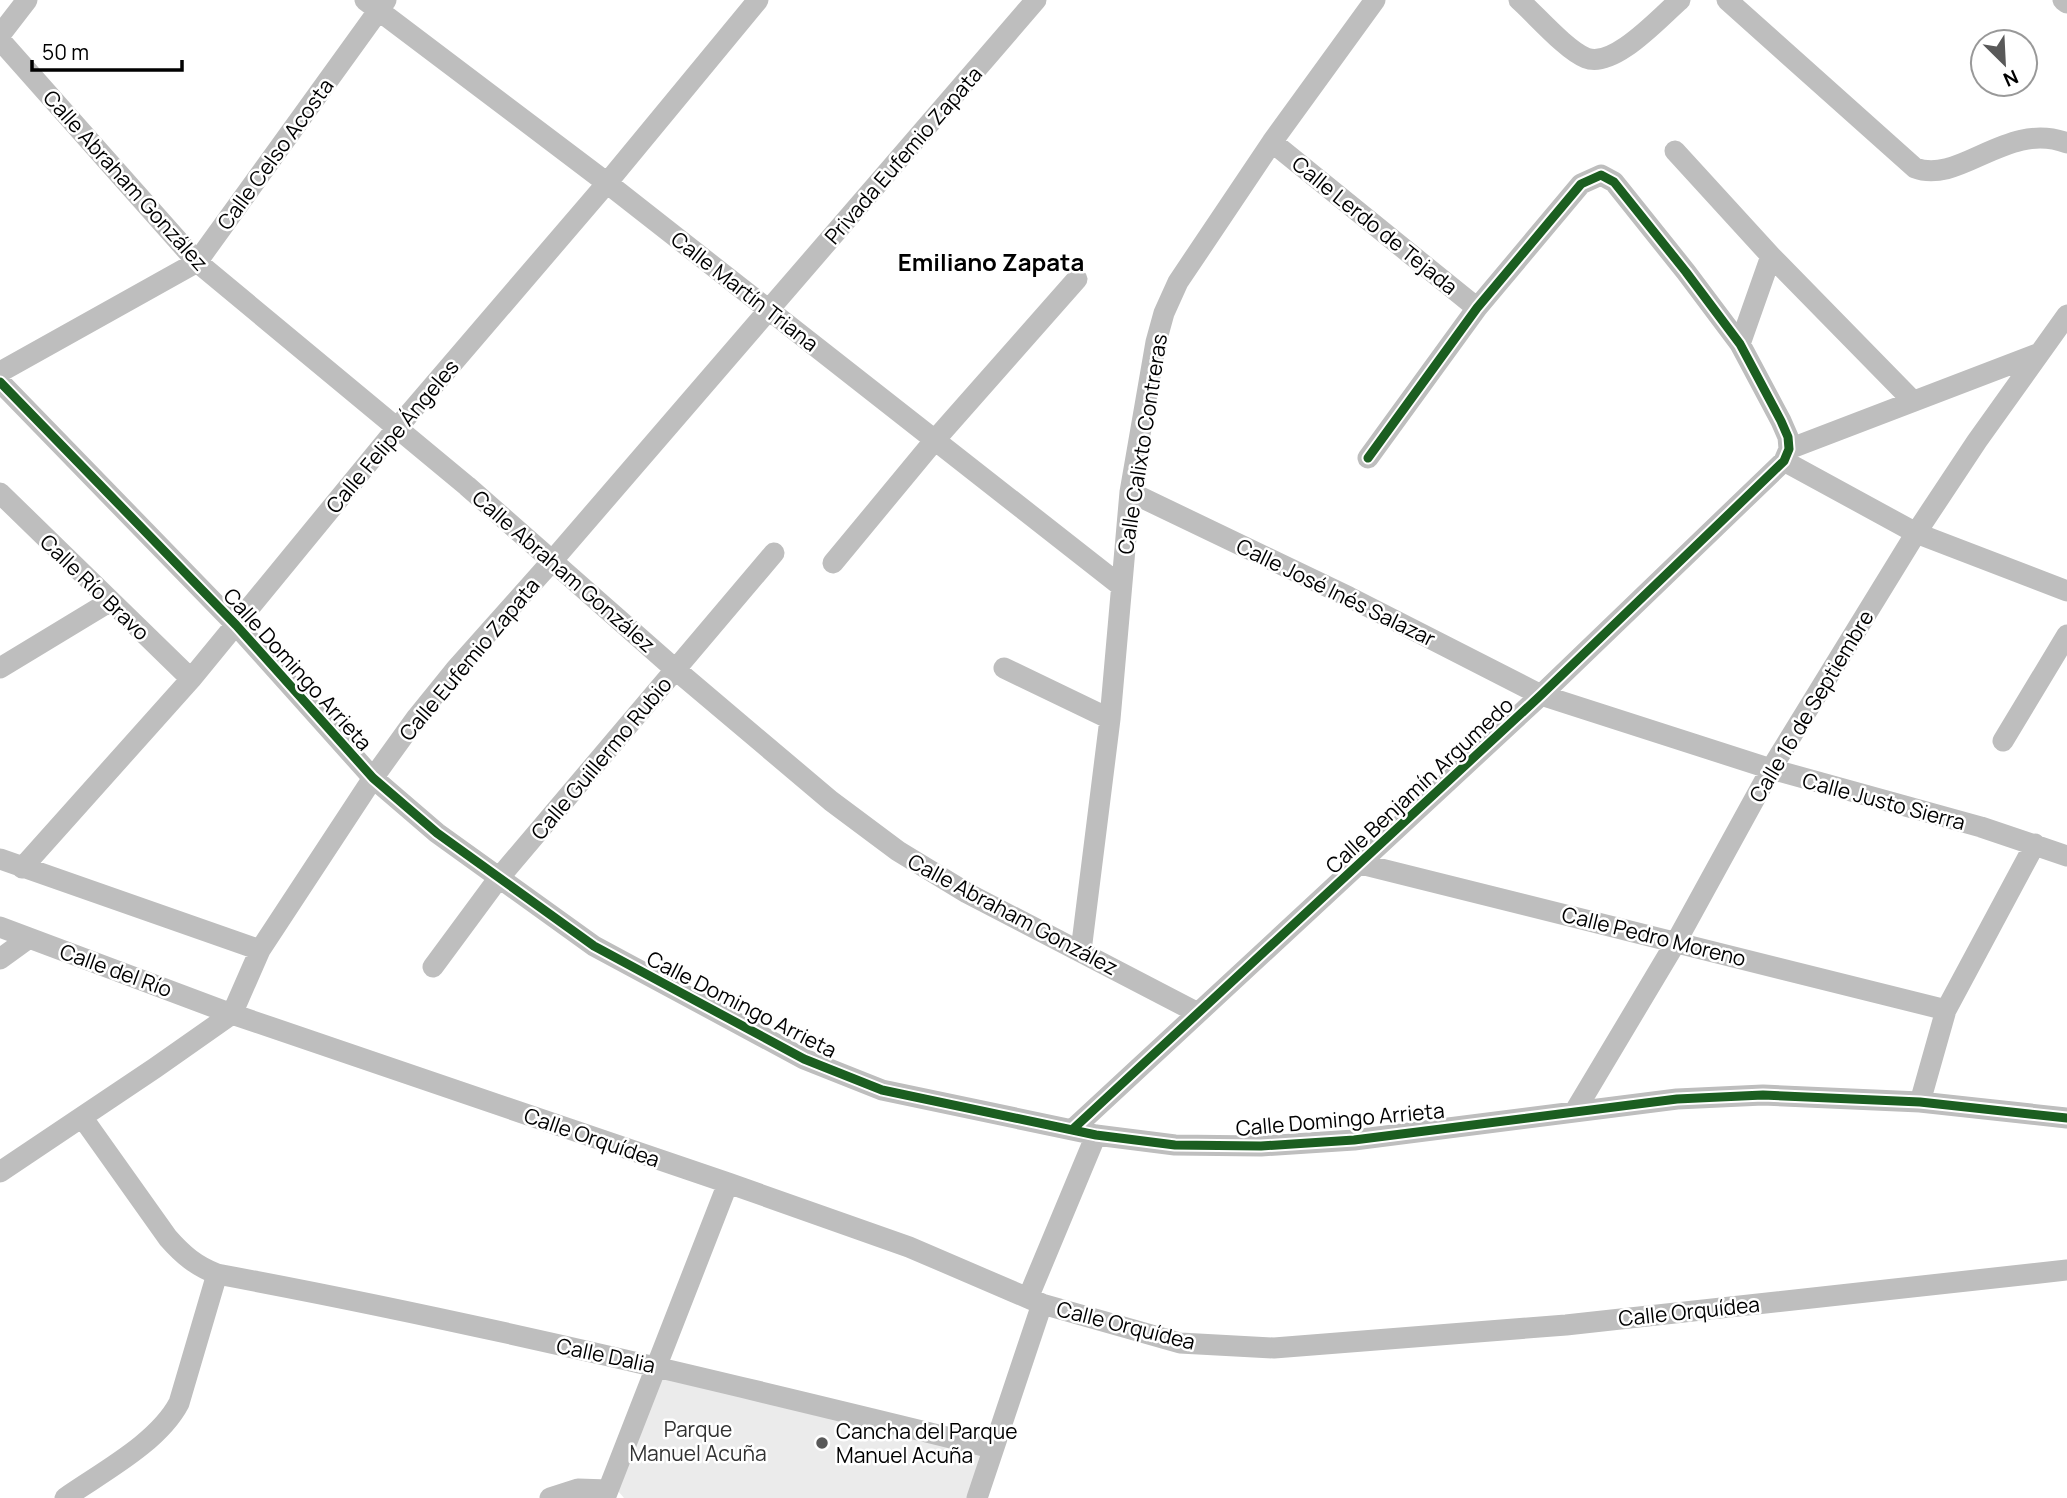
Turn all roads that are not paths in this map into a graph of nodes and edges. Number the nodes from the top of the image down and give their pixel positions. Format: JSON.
{"nodes":[{"id":1,"x":27,"y":0,"type":"edge"},
{"id":2,"x":758,"y":0,"type":"edge"},
{"id":3,"x":1037,"y":0,"type":"edge"},
{"id":4,"x":1375,"y":0,"type":"edge"},
{"id":5,"x":1519,"y":0,"type":"edge"},
{"id":6,"x":1680,"y":0,"type":"edge"},
{"id":7,"x":1727,"y":0,"type":"edge"},
{"id":8,"x":377,"y":3,"type":"edge"},
{"id":9,"x":0,"y":35,"type":"edge"},
{"id":10,"x":0,"y":40,"type":"edge"},
{"id":11,"x":1272,"y":142,"type":"junction"},
{"id":12,"x":2067,"y":143,"type":"edge"},
{"id":13,"x":1675,"y":151,"type":"dead end"},
{"id":14,"x":607,"y":183,"type":"junction"},
{"id":15,"x":1772,"y":256,"type":"junction"},
{"id":16,"x":197,"y":262,"type":"junction"},
{"id":17,"x":1077,"y":279,"type":"dead end"},
{"id":18,"x":1477,"y":308,"type":"junction"},
{"id":19,"x":769,"y":310,"type":"junction"},
{"id":20,"x":2067,"y":315,"type":"edge"},
{"id":21,"x":1740,"y":344,"type":"junction"},
{"id":22,"x":2040,"y":353,"type":"junction"},
{"id":23,"x":0,"y":372,"type":"edge"},
{"id":24,"x":0,"y":382,"type":"edge"},
{"id":25,"x":1913,"y":401,"type":"junction"},
{"id":26,"x":397,"y":428,"type":"junction"},
{"id":27,"x":934,"y":441,"type":"junction"},
{"id":28,"x":1786,"y":455,"type":"junction"},
{"id":29,"x":1368,"y":458,"type":"dead end"},
{"id":30,"x":1130,"y":492,"type":"junction"},
{"id":31,"x":0,"y":493,"type":"edge"},
{"id":32,"x":8,"y":515,"type":"edge"},
{"id":33,"x":1916,"y":533,"type":"junction"},
{"id":34,"x":774,"y":554,"type":"dead end"},
{"id":35,"x":553,"y":560,"type":"junction"},
{"id":36,"x":833,"y":563,"type":"dead end"},
{"id":37,"x":1121,"y":586,"type":"junction"},
{"id":38,"x":2067,"y":591,"type":"edge"},
{"id":39,"x":109,"y":602,"type":"junction"},
{"id":40,"x":236,"y":625,"type":"junction"},
{"id":41,"x":2067,"y":635,"type":"edge"},
{"id":42,"x":0,"y":668,"type":"edge"},
{"id":43,"x":1004,"y":668,"type":"dead end"},
{"id":44,"x":676,"y":670,"type":"junction"},
{"id":45,"x":191,"y":679,"type":"junction"},
{"id":46,"x":1541,"y":695,"type":"junction"},
{"id":47,"x":1110,"y":719,"type":"junction"},
{"id":48,"x":2003,"y":741,"type":"dead end"},
{"id":49,"x":1771,"y":769,"type":"junction"},
{"id":50,"x":373,"y":778,"type":"junction"},
{"id":51,"x":2035,"y":844,"type":"junction"},
{"id":52,"x":2067,"y":856,"type":"edge"},
{"id":53,"x":0,"y":859,"type":"edge"},
{"id":54,"x":1361,"y":864,"type":"junction"},
{"id":55,"x":22,"y":868,"type":"junction"},
{"id":56,"x":498,"y":879,"type":"junction"},
{"id":57,"x":0,"y":927,"type":"edge"},
{"id":58,"x":29,"y":938,"type":"junction"},
{"id":59,"x":1676,"y":942,"type":"junction"},
{"id":60,"x":1081,"y":951,"type":"junction"},
{"id":61,"x":256,"y":958,"type":"junction"},
{"id":62,"x":0,"y":959,"type":"edge"},
{"id":63,"x":433,"y":967,"type":"dead end"},
{"id":64,"x":234,"y":1009,"type":"junction"},
{"id":65,"x":1946,"y":1010,"type":"junction"},
{"id":66,"x":1198,"y":1013,"type":"junction"},
{"id":67,"x":1920,"y":1102,"type":"junction"},
{"id":68,"x":1575,"y":1111,"type":"junction"},
{"id":69,"x":82,"y":1117,"type":"junction"},
{"id":70,"x":2067,"y":1118,"type":"edge"},
{"id":71,"x":1073,"y":1129,"type":"junction"},
{"id":72,"x":1096,"y":1135,"type":"junction"},
{"id":73,"x":0,"y":1172,"type":"edge"},
{"id":74,"x":729,"y":1183,"type":"junction"},
{"id":75,"x":2067,"y":1270,"type":"edge"},
{"id":76,"x":217,"y":1273,"type":"junction"},
{"id":77,"x":1034,"y":1296,"type":"junction"},
{"id":78,"x":657,"y":1366,"type":"junction"},
{"id":79,"x":992,"y":1448,"type":"junction"},
{"id":80,"x":610,"y":1495,"type":"edge"},
{"id":81,"x":65,"y":1498,"type":"edge"},
{"id":82,"x":550,"y":1498,"type":"edge"},
{"id":83,"x":977,"y":1498,"type":"edge"}],
"edges":[{"from":1,"to":9,"type":"street"},
{"from":2,"to":14,"type":"street","name":"Calle Felipe Ángeles"},
{"from":3,"to":19,"type":"street","name":"Privada Eufemio Zapata"},
{"from":4,"to":11,"type":"street","name":"Calle Calixto Contreras"},
{"from":5,"to":6,"type":"street"},
{"from":7,"to":12,"type":"street"},
{"from":8,"to":14,"type":"street","name":"Calle Martín Triana"},
{"from":8,"to":16,"type":"street","name":"Calle Celso Acosta"},
{"from":10,"to":16,"type":"street","name":"Calle Abraham González"},
{"from":11,"to":18,"type":"street","name":"Calle Lerdo de Tejada"},
{"from":11,"to":30,"type":"street","name":"Calle Calixto Contreras"},
{"from":13,"to":15,"type":"street"},
{"from":14,"to":19,"type":"street","name":"Calle Martín Triana"},
{"from":14,"to":26,"type":"street","name":"Calle Felipe Ángeles"},
{"from":15,"to":21,"type":"street"},
{"from":15,"to":25,"type":"street"},
{"from":16,"to":23,"type":"street","name":"Calle Celso Acosta"},
{"from":16,"to":26,"type":"street","name":"Calle Abraham González"},
{"from":17,"to":27,"type":"street"},
{"from":18,"to":21,"type":"street"},
{"from":18,"to":29,"type":"street"},
{"from":19,"to":27,"type":"street","name":"Calle Martín Triana"},
{"from":19,"to":35,"type":"street","name":"Calle Eufemio Zapata"},
{"from":20,"to":22,"type":"street","name":"Calle 16 de Septiembre"},
{"from":21,"to":28,"type":"street"},
{"from":22,"to":25,"type":"street"},
{"from":22,"to":33,"type":"street","name":"Calle 16 de Septiembre"},
{"from":24,"to":40,"type":"street","name":"Calle Domingo Arrieta"},
{"from":25,"to":28,"type":"street"},
{"from":26,"to":35,"type":"street","name":"Calle Abraham González"},
{"from":26,"to":40,"type":"street","name":"Calle Felipe Ángeles"},
{"from":27,"to":36,"type":"street"},
{"from":27,"to":37,"type":"street","name":"Calle Martín Triana"},
{"from":28,"to":33,"type":"street"},
{"from":28,"to":46,"type":"street","name":"Calle Benjamín Argumedo"},
{"from":30,"to":37,"type":"street","name":"Calle Calixto Contreras"},
{"from":30,"to":46,"type":"street","name":"Calle José Inés Salazar"},
{"from":31,"to":32,"type":"street","name":"Calle Río Bravo"},
{"from":32,"to":39,"type":"street","name":"Calle Río Bravo"},
{"from":33,"to":38,"type":"street"},
{"from":33,"to":49,"type":"street","name":"Calle 16 de Septiembre"},
{"from":34,"to":44,"type":"street","name":"Calle Guillermo Rubio"},
{"from":35,"to":44,"type":"street","name":"Calle Abraham González"},
{"from":35,"to":50,"type":"street","name":"Calle Eufemio Zapata"},
{"from":37,"to":47,"type":"street","name":"Calle Calixto Contreras"},
{"from":39,"to":42,"type":"street"},
{"from":39,"to":45,"type":"street","name":"Calle Río Bravo"},
{"from":40,"to":45,"type":"street","name":"Calle Felipe Ángeles"},
{"from":40,"to":50,"type":"street","name":"Calle Domingo Arrieta"},
{"from":41,"to":48,"type":"street"},
{"from":43,"to":47,"type":"street"},
{"from":44,"to":56,"type":"street","name":"Calle Guillermo Rubio"},
{"from":44,"to":60,"type":"street","name":"Calle Abraham González"},
{"from":45,"to":55,"type":"street","name":"Calle Felipe Ángeles"},
{"from":46,"to":49,"type":"street","name":"Calle Justo Sierra"},
{"from":46,"to":54,"type":"street","name":"Calle Benjamín Argumedo"},
{"from":47,"to":60,"type":"street","name":"Calle Calixto Contreras"},
{"from":49,"to":51,"type":"street","name":"Calle Justo Sierra"},
{"from":49,"to":59,"type":"street","name":"Calle 16 de Septiembre"},
{"from":50,"to":56,"type":"street","name":"Calle Domingo Arrieta"},
{"from":50,"to":61,"type":"street","name":"Calle Eufemio Zapata"},
{"from":51,"to":52,"type":"street","name":"Calle Justo Sierra"},
{"from":51,"to":65,"type":"street"},
{"from":53,"to":55,"type":"street"},
{"from":54,"to":59,"type":"street","name":"Calle Pedro Moreno"},
{"from":54,"to":66,"type":"street","name":"Calle Benjamín Argumedo"},
{"from":55,"to":61,"type":"street"},
{"from":56,"to":63,"type":"street","name":"Calle Guillermo Rubio"},
{"from":56,"to":71,"type":"street","name":"Calle Domingo Arrieta"},
{"from":57,"to":58,"type":"street","name":"Calle del Río"},
{"from":58,"to":62,"type":"street"},
{"from":58,"to":64,"type":"street","name":"Calle del Río"},
{"from":59,"to":65,"type":"street","name":"Calle Pedro Moreno"},
{"from":59,"to":68,"type":"street","name":"Calle 16 de Septiembre"},
{"from":60,"to":66,"type":"street","name":"Calle Abraham González"},
{"from":61,"to":64,"type":"street","name":"Calle Eufemio Zapata"},
{"from":64,"to":69,"type":"street"},
{"from":64,"to":74,"type":"street","name":"Calle Orquídea"},
{"from":65,"to":67,"type":"street"},
{"from":66,"to":71,"type":"street","name":"Calle Benjamín Argumedo"},
{"from":67,"to":68,"type":"street","name":"Calle Domingo Arrieta"},
{"from":67,"to":70,"type":"street","name":"Calle Domingo Arrieta"},
{"from":68,"to":72,"type":"street","name":"Calle Domingo Arrieta"},
{"from":69,"to":73,"type":"street"},
{"from":69,"to":76,"type":"street","name":"Calle Dalia"},
{"from":71,"to":72,"type":"street","name":"Calle Domingo Arrieta"},
{"from":72,"to":77,"type":"street"},
{"from":74,"to":77,"type":"street","name":"Calle Orquídea"},
{"from":74,"to":78,"type":"street"},
{"from":75,"to":77,"type":"street","name":"Calle Orquídea"},
{"from":76,"to":78,"type":"street","name":"Calle Dalia"},
{"from":76,"to":81,"type":"street"},
{"from":77,"to":79,"type":"street"},
{"from":78,"to":79,"type":"street","name":"Calle Dalia"},
{"from":78,"to":80,"type":"street"},
{"from":79,"to":83,"type":"street"},
{"from":80,"to":82,"type":"street"}]}
